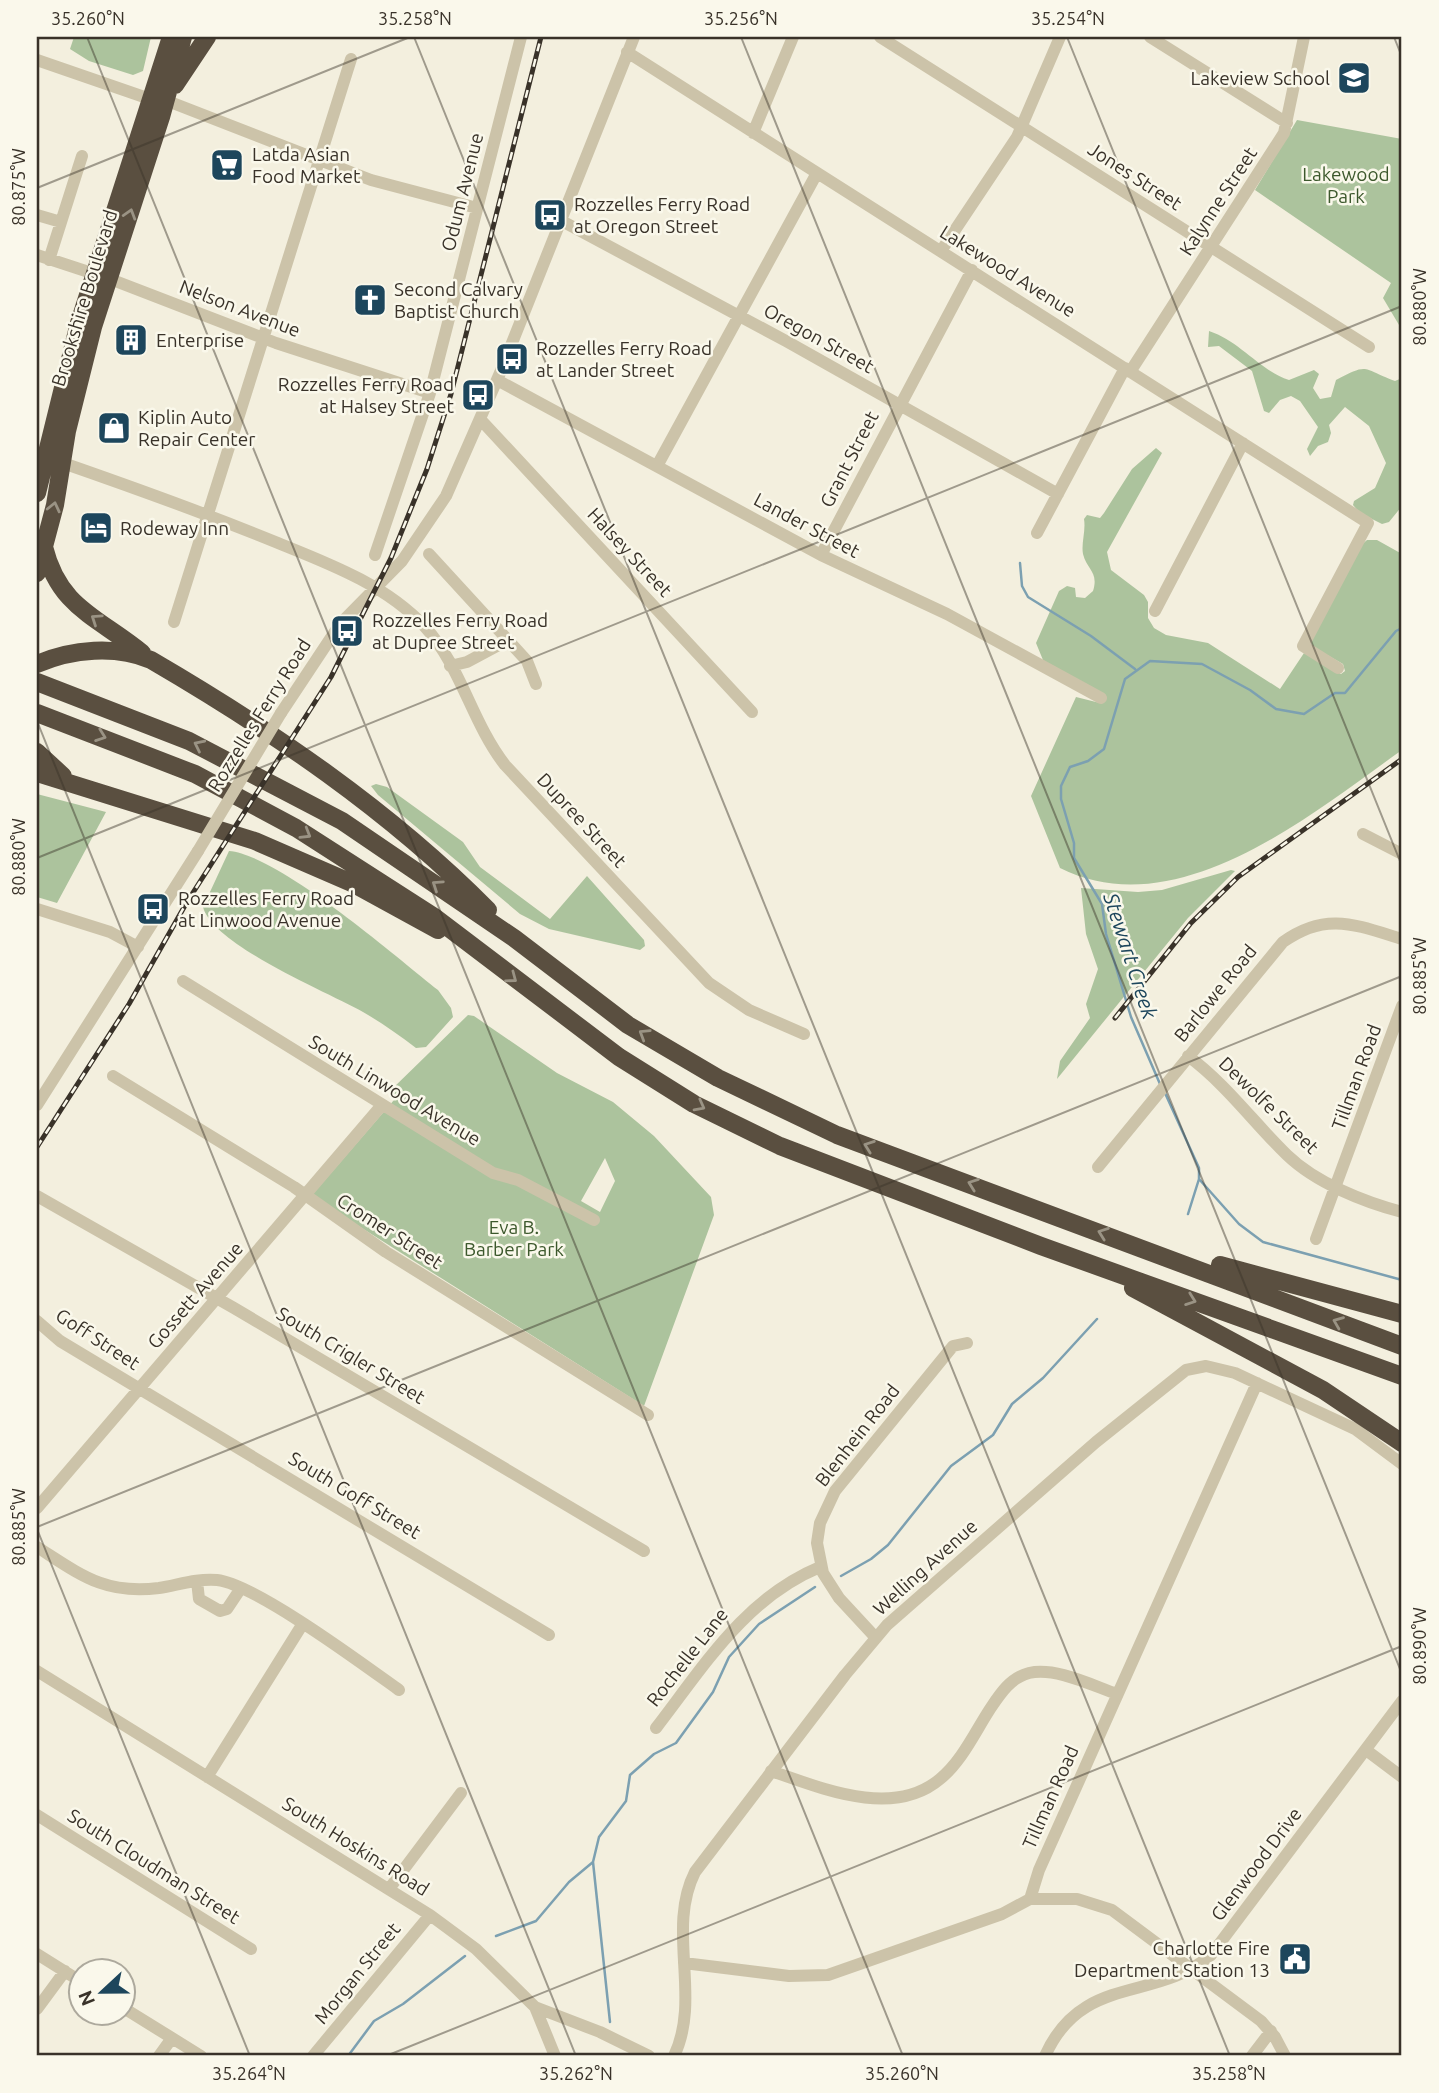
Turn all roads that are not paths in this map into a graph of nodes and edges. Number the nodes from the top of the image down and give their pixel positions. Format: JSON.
{"nodes":[{"id":1,"x":171,"y":37,"type":"edge"},
{"id":2,"x":183,"y":37,"type":"edge"},
{"id":3,"x":207,"y":37,"type":"edge"},
{"id":4,"x":521,"y":37,"type":"edge"},
{"id":5,"x":634,"y":37,"type":"edge"},
{"id":6,"x":793,"y":37,"type":"edge"},
{"id":7,"x":880,"y":37,"type":"edge"},
{"id":8,"x":1060,"y":37,"type":"edge"},
{"id":9,"x":1150,"y":37,"type":"edge"},
{"id":10,"x":1304,"y":37,"type":"edge"},
{"id":11,"x":627,"y":52,"type":"junction"},
{"id":12,"x":352,"y":59,"type":"dead end"},
{"id":13,"x":37,"y":60,"type":"edge"},
{"id":14,"x":157,"y":100,"type":"junction"},
{"id":15,"x":1287,"y":124,"type":"junction"},
{"id":16,"x":1023,"y":126,"type":"junction"},
{"id":17,"x":753,"y":133,"type":"junction"},
{"id":18,"x":82,"y":156,"type":"dead end"},
{"id":19,"x":321,"y":162,"type":"junction"},
{"id":20,"x":817,"y":173,"type":"junction"},
{"id":21,"x":477,"y":208,"type":"junction"},
{"id":22,"x":37,"y":215,"type":"edge"},
{"id":23,"x":560,"y":220,"type":"junction"},
{"id":24,"x":61,"y":222,"type":"junction"},
{"id":25,"x":1210,"y":248,"type":"junction"},
{"id":26,"x":941,"y":251,"type":"junction"},
{"id":27,"x":37,"y":255,"type":"edge"},
{"id":28,"x":50,"y":260,"type":"junction"},
{"id":29,"x":972,"y":270,"type":"junction"},
{"id":30,"x":103,"y":276,"type":"junction"},
{"id":31,"x":738,"y":316,"type":"junction"},
{"id":32,"x":265,"y":339,"type":"junction"},
{"id":33,"x":1369,"y":347,"type":"dead end"},
{"id":34,"x":1128,"y":370,"type":"junction"},
{"id":35,"x":497,"y":380,"type":"junction"},
{"id":36,"x":430,"y":393,"type":"junction"},
{"id":37,"x":899,"y":404,"type":"junction"},
{"id":38,"x":480,"y":419,"type":"junction"},
{"id":39,"x":1243,"y":443,"type":"junction"},
{"id":40,"x":41,"y":456,"type":"edge"},
{"id":41,"x":63,"y":463,"type":"junction"},
{"id":42,"x":657,"y":466,"type":"junction"},
{"id":43,"x":37,"y":493,"type":"edge"},
{"id":44,"x":1058,"y":494,"type":"junction"},
{"id":45,"x":207,"y":516,"type":"junction"},
{"id":46,"x":1037,"y":533,"type":"dead end"},
{"id":47,"x":44,"y":547,"type":"junction"},
{"id":48,"x":429,"y":554,"type":"dead end"},
{"id":49,"x":375,"y":555,"type":"dead end"},
{"id":50,"x":821,"y":555,"type":"junction"},
{"id":51,"x":37,"y":573,"type":"edge"},
{"id":52,"x":377,"y":588,"type":"junction"},
{"id":53,"x":1155,"y":611,"type":"dead end"},
{"id":54,"x":174,"y":622,"type":"dead end"},
{"id":55,"x":508,"y":640,"type":"junction"},
{"id":56,"x":150,"y":660,"type":"junction"},
{"id":57,"x":39,"y":662,"type":"edge"},
{"id":58,"x":450,"y":666,"type":"junction"},
{"id":59,"x":1338,"y":668,"type":"dead end"},
{"id":60,"x":37,"y":682,"type":"edge"},
{"id":61,"x":537,"y":684,"type":"dead end"},
{"id":62,"x":1101,"y":698,"type":"dead end"},
{"id":63,"x":752,"y":712,"type":"dead end"},
{"id":64,"x":37,"y":713,"type":"edge"},
{"id":65,"x":37,"y":752,"type":"edge"},
{"id":66,"x":37,"y":773,"type":"edge"},
{"id":67,"x":73,"y":783,"type":"junction"},
{"id":68,"x":1363,"y":834,"type":"dead end"},
{"id":69,"x":1402,"y":854,"type":"edge"},
{"id":70,"x":37,"y":909,"type":"edge"},
{"id":71,"x":514,"y":938,"type":"junction"},
{"id":72,"x":1402,"y":939,"type":"edge"},
{"id":73,"x":138,"y":947,"type":"junction"},
{"id":74,"x":476,"y":948,"type":"junction"},
{"id":75,"x":183,"y":981,"type":"dead end"},
{"id":76,"x":1402,"y":1006,"type":"edge"},
{"id":77,"x":804,"y":1034,"type":"dead end"},
{"id":78,"x":1188,"y":1056,"type":"junction"},
{"id":79,"x":113,"y":1076,"type":"dead end"},
{"id":80,"x":38,"y":1100,"type":"edge"},
{"id":81,"x":382,"y":1105,"type":"junction"},
{"id":82,"x":1098,"y":1167,"type":"dead end"},
{"id":83,"x":1336,"y":1186,"type":"junction"},
{"id":84,"x":37,"y":1196,"type":"edge"},
{"id":85,"x":304,"y":1197,"type":"junction"},
{"id":86,"x":1402,"y":1212,"type":"edge"},
{"id":87,"x":594,"y":1220,"type":"dead end"},
{"id":88,"x":1316,"y":1239,"type":"dead end"},
{"id":89,"x":1138,"y":1246,"type":"junction"},
{"id":90,"x":1081,"y":1261,"type":"junction"},
{"id":91,"x":217,"y":1300,"type":"junction"},
{"id":92,"x":1402,"y":1314,"type":"edge"},
{"id":93,"x":37,"y":1321,"type":"edge"},
{"id":94,"x":967,"y":1343,"type":"dead end"},
{"id":95,"x":1402,"y":1346,"type":"edge"},
{"id":96,"x":1402,"y":1376,"type":"edge"},
{"id":97,"x":1257,"y":1382,"type":"junction"},
{"id":98,"x":140,"y":1388,"type":"junction"},
{"id":99,"x":648,"y":1415,"type":"dead end"},
{"id":100,"x":1402,"y":1443,"type":"edge"},
{"id":101,"x":1402,"y":1464,"type":"edge"},
{"id":102,"x":37,"y":1508,"type":"edge"},
{"id":103,"x":37,"y":1547,"type":"edge"},
{"id":104,"x":644,"y":1551,"type":"dead end"},
{"id":105,"x":820,"y":1567,"type":"junction"},
{"id":106,"x":197,"y":1581,"type":"junction"},
{"id":107,"x":241,"y":1588,"type":"junction"},
{"id":108,"x":302,"y":1625,"type":"junction"},
{"id":109,"x":550,"y":1634,"type":"dead end"},
{"id":110,"x":876,"y":1638,"type":"junction"},
{"id":111,"x":37,"y":1671,"type":"edge"},
{"id":112,"x":398,"y":1690,"type":"dead end"},
{"id":113,"x":1117,"y":1694,"type":"junction"},
{"id":114,"x":1402,"y":1701,"type":"edge"},
{"id":115,"x":656,"y":1728,"type":"dead end"},
{"id":116,"x":1366,"y":1749,"type":"junction"},
{"id":117,"x":771,"y":1770,"type":"junction"},
{"id":118,"x":207,"y":1777,"type":"junction"},
{"id":119,"x":1402,"y":1777,"type":"edge"},
{"id":120,"x":461,"y":1793,"type":"dead end"},
{"id":121,"x":37,"y":1815,"type":"edge"},
{"id":122,"x":389,"y":1889,"type":"junction"},
{"id":123,"x":1030,"y":1899,"type":"junction"},
{"id":124,"x":430,"y":1915,"type":"junction"},
{"id":125,"x":251,"y":1949,"type":"dead end"},
{"id":126,"x":37,"y":1954,"type":"edge"},
{"id":127,"x":684,"y":1963,"type":"junction"},
{"id":128,"x":1192,"y":1969,"type":"junction"},
{"id":129,"x":65,"y":1971,"type":"joint"},
{"id":130,"x":535,"y":2007,"type":"junction"},
{"id":131,"x":37,"y":2009,"type":"edge"},
{"id":132,"x":136,"y":2016,"type":"edge"},
{"id":133,"x":1271,"y":2031,"type":"junction"},
{"id":134,"x":172,"y":2038,"type":"junction"},
{"id":135,"x":159,"y":2056,"type":"edge"},
{"id":136,"x":201,"y":2056,"type":"edge"},
{"id":137,"x":313,"y":2056,"type":"edge"},
{"id":138,"x":555,"y":2056,"type":"edge"},
{"id":139,"x":649,"y":2056,"type":"edge"},
{"id":140,"x":674,"y":2056,"type":"edge"},
{"id":141,"x":1045,"y":2056,"type":"edge"},
{"id":142,"x":1252,"y":2056,"type":"edge"},
{"id":143,"x":1285,"y":2056,"type":"edge"}],
"edges":[{"from":1,"to":14,"type":"highway","name":"Brookshire Boulevard"},
{"from":2,"to":14,"type":"highway","name":"Brookshire Boulevard"},
{"from":3,"to":14,"type":"highway"},
{"from":4,"to":21,"type":"street","name":"Odum Avenue"},
{"from":5,"to":11,"type":"street","name":"Rozzelles Ferry Road"},
{"from":6,"to":17,"type":"street"},
{"from":7,"to":16,"type":"street","name":"Jones Street"},
{"from":8,"to":16,"type":"street"},
{"from":9,"to":15,"type":"street"},
{"from":10,"to":15,"type":"street","name":"Kalynne Street"},
{"from":11,"to":17,"type":"street","name":"Lakewood Avenue"},
{"from":11,"to":23,"type":"street","name":"Rozzelles Ferry Road"},
{"from":12,"to":19,"type":"street"},
{"from":13,"to":14,"type":"street"},
{"from":14,"to":19,"type":"street"},
{"from":14,"to":30,"type":"highway","name":"Brookshire Boulevard"},
{"from":15,"to":25,"type":"street","name":"Kalynne Street"},
{"from":16,"to":25,"type":"street","name":"Jones Street"},
{"from":16,"to":26,"type":"street"},
{"from":17,"to":20,"type":"street","name":"Lakewood Avenue"},
{"from":18,"to":24,"type":"street"},
{"from":19,"to":21,"type":"street"},
{"from":19,"to":32,"type":"street"},
{"from":20,"to":26,"type":"street","name":"Lakewood Avenue"},
{"from":20,"to":31,"type":"street"},
{"from":21,"to":36,"type":"street","name":"Odum Avenue"},
{"from":22,"to":24,"type":"street"},
{"from":23,"to":31,"type":"street","name":"Oregon Street"},
{"from":23,"to":35,"type":"street","name":"Rozzelles Ferry Road"},
{"from":24,"to":28,"type":"street"},
{"from":25,"to":33,"type":"street","name":"Jones Street"},
{"from":25,"to":34,"type":"street","name":"Kalynne Street"},
{"from":26,"to":29,"type":"street","name":"Lakewood Avenue"},
{"from":27,"to":28,"type":"street","name":"Nelson Avenue"},
{"from":28,"to":30,"type":"street","name":"Nelson Avenue"},
{"from":29,"to":34,"type":"street","name":"Lakewood Avenue"},
{"from":29,"to":37,"type":"street","name":"Grant Street"},
{"from":30,"to":32,"type":"street","name":"Nelson Avenue"},
{"from":30,"to":40,"type":"highway","name":"Brookshire Boulevard"},
{"from":30,"to":41,"type":"highway","name":"Brookshire Boulevard"},
{"from":31,"to":37,"type":"street","name":"Oregon Street"},
{"from":31,"to":42,"type":"street"},
{"from":32,"to":36,"type":"street","name":"Nelson Avenue"},
{"from":32,"to":45,"type":"street"},
{"from":34,"to":39,"type":"street","name":"Lakewood Avenue"},
{"from":34,"to":44,"type":"street","name":"Kalynne Street"},
{"from":35,"to":38,"type":"street","name":"Rozzelles Ferry Road"},
{"from":35,"to":42,"type":"street","name":"Lander Street"},
{"from":36,"to":49,"type":"street","name":"Odum Avenue"},
{"from":37,"to":44,"type":"street","name":"Oregon Street"},
{"from":37,"to":50,"type":"street","name":"Grant Street"},
{"from":38,"to":52,"type":"street","name":"Rozzelles Ferry Road"},
{"from":38,"to":63,"type":"street","name":"Halsey Street"},
{"from":39,"to":53,"type":"street"},
{"from":39,"to":59,"type":"street","name":"Lakewood Avenue"},
{"from":40,"to":43,"type":"highway","name":"Brookshire Boulevard"},
{"from":41,"to":45,"type":"street","name":"Dupree Street"},
{"from":47,"to":41,"type":"highway","name":"Brookshire Boulevard","one_way":true},
{"from":42,"to":50,"type":"street","name":"Lander Street"},
{"from":44,"to":46,"type":"street","name":"Kalynne Street"},
{"from":45,"to":52,"type":"street","name":"Dupree Street"},
{"from":45,"to":54,"type":"street"},
{"from":47,"to":51,"type":"highway","name":"Brookshire Boulevard"},
{"from":56,"to":47,"type":"highway","one_way":true},
{"from":48,"to":55,"type":"street"},
{"from":50,"to":62,"type":"street","name":"Lander Street"},
{"from":52,"to":58,"type":"street","name":"Dupree Street"},
{"from":52,"to":73,"type":"street","name":"Rozzelles Ferry Road","bridge":true},
{"from":55,"to":58,"type":"street"},
{"from":55,"to":61,"type":"street"},
{"from":56,"to":57,"type":"highway"},
{"from":56,"to":71,"type":"highway"},
{"from":58,"to":77,"type":"street","name":"Dupree Street"},
{"from":71,"to":60,"type":"highway","one_way":true},
{"from":64,"to":74,"type":"highway","one_way":true},
{"from":65,"to":67,"type":"highway"},
{"from":66,"to":67,"type":"highway"},
{"from":67,"to":74,"type":"highway"},
{"from":68,"to":69,"type":"street"},
{"from":70,"to":73,"type":"street"},
{"from":89,"to":71,"type":"highway","one_way":true},
{"from":72,"to":78,"type":"street","name":"Barlowe Road"},
{"from":73,"to":80,"type":"street","name":"Rozzelles Ferry Road"},
{"from":74,"to":90,"type":"highway","one_way":true},
{"from":75,"to":81,"type":"street","name":"South Linwood Avenue"},
{"from":76,"to":83,"type":"street","name":"Tillman Road"},
{"from":78,"to":82,"type":"street","name":"Barlowe Road"},
{"from":78,"to":83,"type":"street","name":"Dewolfe Street"},
{"from":79,"to":85,"type":"street","name":"Cromer Street"},
{"from":81,"to":85,"type":"street","name":"Gossett Avenue"},
{"from":81,"to":87,"type":"street","name":"South Linwood Avenue"},
{"from":83,"to":86,"type":"street","name":"Dewolfe Street"},
{"from":83,"to":88,"type":"street","name":"Tillman Road"},
{"from":84,"to":91,"type":"street","name":"South Crigler Street"},
{"from":85,"to":91,"type":"street","name":"Gossett Avenue"},
{"from":85,"to":99,"type":"street","name":"Cromer Street"},
{"from":89,"to":92,"type":"highway"},
{"from":95,"to":89,"type":"highway","one_way":true},
{"from":90,"to":96,"type":"highway","one_way":true},
{"from":90,"to":100,"type":"highway"},
{"from":91,"to":98,"type":"street","name":"Gossett Avenue"},
{"from":91,"to":104,"type":"street","name":"South Crigler Street"},
{"from":93,"to":98,"type":"street","name":"Goff Street"},
{"from":94,"to":105,"type":"street","name":"Blenhein Road"},
{"from":97,"to":101,"type":"street","name":"Welling Avenue"},
{"from":97,"to":110,"type":"street","name":"Welling Avenue"},
{"from":97,"to":113,"type":"street","name":"Tillman Road"},
{"from":98,"to":102,"type":"street","name":"Gossett Avenue"},
{"from":98,"to":109,"type":"street","name":"South Goff Street"},
{"from":103,"to":106,"type":"street"},
{"from":105,"to":110,"type":"street","name":"Blenhein Road"},
{"from":105,"to":115,"type":"street","name":"Rochelle Lane"},
{"from":106,"to":107,"type":"street"},
{"from":106,"to":107,"type":"street"},
{"from":107,"to":108,"type":"street"},
{"from":108,"to":112,"type":"street"},
{"from":108,"to":118,"type":"street"},
{"from":110,"to":117,"type":"street","name":"Welling Avenue"},
{"from":111,"to":118,"type":"street","name":"South Hoskins Road"},
{"from":113,"to":117,"type":"street"},
{"from":113,"to":123,"type":"street","name":"Tillman Road"},
{"from":114,"to":116,"type":"street","name":"Glenwood Drive"},
{"from":116,"to":119,"type":"street"},
{"from":116,"to":128,"type":"street","name":"Glenwood Drive"},
{"from":117,"to":127,"type":"street","name":"Welling Avenue"},
{"from":118,"to":122,"type":"street","name":"South Hoskins Road"},
{"from":120,"to":122,"type":"street"},
{"from":121,"to":125,"type":"street","name":"South Cloudman Street"},
{"from":122,"to":124,"type":"street","name":"South Hoskins Road"},
{"from":123,"to":127,"type":"street"},
{"from":123,"to":128,"type":"street"},
{"from":124,"to":130,"type":"street","name":"South Hoskins Road"},
{"from":124,"to":137,"type":"street","name":"Morgan Street"},
{"from":126,"to":129,"type":"street"},
{"from":127,"to":140,"type":"street","name":"Welling Avenue"},
{"from":128,"to":133,"type":"street"},
{"from":128,"to":141,"type":"street","name":"Glenwood Drive"},
{"from":129,"to":131,"type":"street"},
{"from":130,"to":138,"type":"street"},
{"from":130,"to":139,"type":"street","name":"South Hoskins Road"},
{"from":132,"to":134,"type":"street"},
{"from":133,"to":142,"type":"street"},
{"from":133,"to":143,"type":"street"},
{"from":134,"to":135,"type":"street"},
{"from":134,"to":136,"type":"street"}]}
